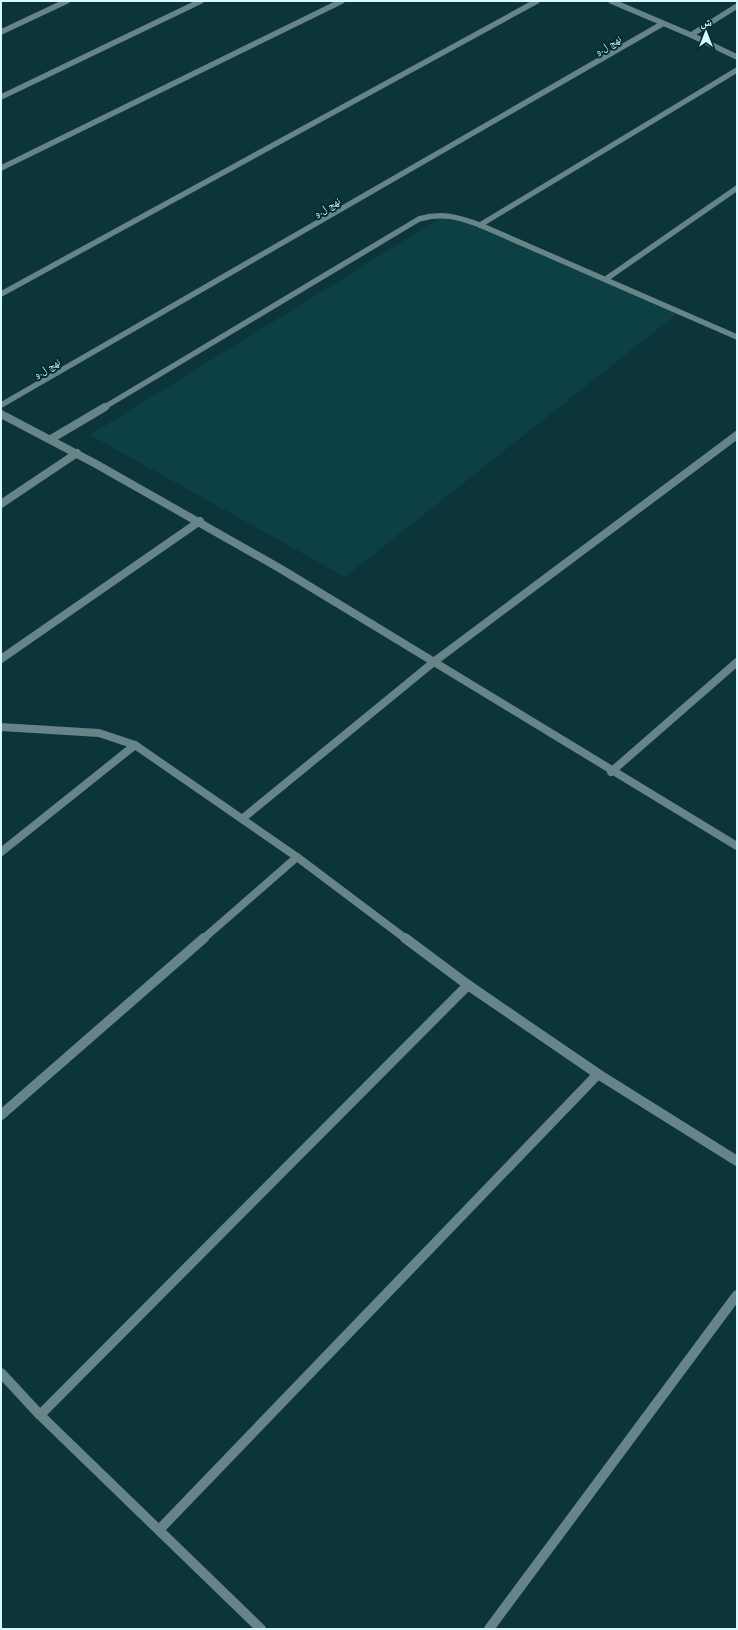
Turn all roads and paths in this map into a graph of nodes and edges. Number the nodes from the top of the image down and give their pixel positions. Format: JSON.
{"nodes":[{"id":1,"x":67,"y":1,"type":"edge"},
{"id":2,"x":201,"y":1,"type":"edge"},
{"id":3,"x":342,"y":1,"type":"edge"},
{"id":4,"x":537,"y":1,"type":"edge"},
{"id":5,"x":611,"y":1,"type":"edge"},
{"id":6,"x":737,"y":6,"type":"edge"},
{"id":7,"x":662,"y":24,"type":"junction"},
{"id":8,"x":1,"y":32,"type":"edge"},
{"id":9,"x":691,"y":35,"type":"junction"},
{"id":10,"x":737,"y":57,"type":"edge"},
{"id":11,"x":737,"y":70,"type":"edge"},
{"id":12,"x":1,"y":97,"type":"edge"},
{"id":13,"x":1,"y":168,"type":"edge"},
{"id":14,"x":737,"y":188,"type":"edge"},
{"id":15,"x":480,"y":225,"type":"junction"},
{"id":16,"x":606,"y":279,"type":"junction"},
{"id":17,"x":1,"y":294,"type":"edge"},
{"id":18,"x":737,"y":337,"type":"edge"},
{"id":19,"x":1,"y":405,"type":"edge"},
{"id":20,"x":1,"y":414,"type":"edge"},
{"id":21,"x":737,"y":435,"type":"edge"},
{"id":22,"x":51,"y":439,"type":"junction"},
{"id":23,"x":77,"y":453,"type":"junction"},
{"id":24,"x":1,"y":504,"type":"edge"},
{"id":25,"x":200,"y":521,"type":"junction"},
{"id":26,"x":1,"y":659,"type":"edge"},
{"id":27,"x":435,"y":661,"type":"junction"},
{"id":28,"x":737,"y":662,"type":"edge"},
{"id":29,"x":1,"y":727,"type":"edge"},
{"id":30,"x":136,"y":745,"type":"junction"},
{"id":31,"x":611,"y":772,"type":"junction"},
{"id":32,"x":242,"y":819,"type":"junction"},
{"id":33,"x":737,"y":846,"type":"edge"},
{"id":34,"x":1,"y":852,"type":"edge"},
{"id":35,"x":298,"y":857,"type":"junction"},
{"id":36,"x":468,"y":985,"type":"junction"},
{"id":37,"x":598,"y":1074,"type":"junction"},
{"id":38,"x":1,"y":1115,"type":"edge"},
{"id":39,"x":737,"y":1161,"type":"edge"},
{"id":40,"x":737,"y":1295,"type":"edge"},
{"id":41,"x":1,"y":1373,"type":"edge"},
{"id":42,"x":40,"y":1415,"type":"junction"},
{"id":43,"x":159,"y":1530,"type":"junction"},
{"id":44,"x":261,"y":1629,"type":"edge"},
{"id":45,"x":489,"y":1629,"type":"edge"}],
"edges":[{"from":1,"to":8,"type":"street"},
{"from":2,"to":12,"type":"street"},
{"from":3,"to":13,"type":"street"},
{"from":4,"to":17,"type":"street"},
{"from":5,"to":7,"type":"street"},
{"from":6,"to":9,"type":"street"},
{"from":7,"to":9,"type":"street"},
{"from":7,"to":19,"type":"street","name":"نهج ل.و"},
{"from":9,"to":10,"type":"street"},
{"from":11,"to":15,"type":"street"},
{"from":14,"to":16,"type":"street"},
{"from":15,"to":16,"type":"street"},
{"from":15,"to":22,"type":"street"},
{"from":16,"to":18,"type":"street"},
{"from":20,"to":22,"type":"street"},
{"from":21,"to":27,"type":"street"},
{"from":22,"to":23,"type":"street"},
{"from":23,"to":24,"type":"street"},
{"from":23,"to":25,"type":"street"},
{"from":25,"to":26,"type":"street"},
{"from":25,"to":27,"type":"street"},
{"from":27,"to":31,"type":"street"},
{"from":27,"to":32,"type":"street"},
{"from":28,"to":31,"type":"street"},
{"from":29,"to":30,"type":"street"},
{"from":30,"to":32,"type":"street"},
{"from":30,"to":34,"type":"street"},
{"from":31,"to":33,"type":"street"},
{"from":32,"to":35,"type":"street"},
{"from":35,"to":36,"type":"street"},
{"from":35,"to":38,"type":"street"},
{"from":36,"to":37,"type":"street"},
{"from":36,"to":42,"type":"street"},
{"from":37,"to":39,"type":"street"},
{"from":37,"to":43,"type":"street"},
{"from":40,"to":45,"type":"street"},
{"from":41,"to":42,"type":"street"},
{"from":42,"to":43,"type":"street"},
{"from":43,"to":44,"type":"street"}]}
